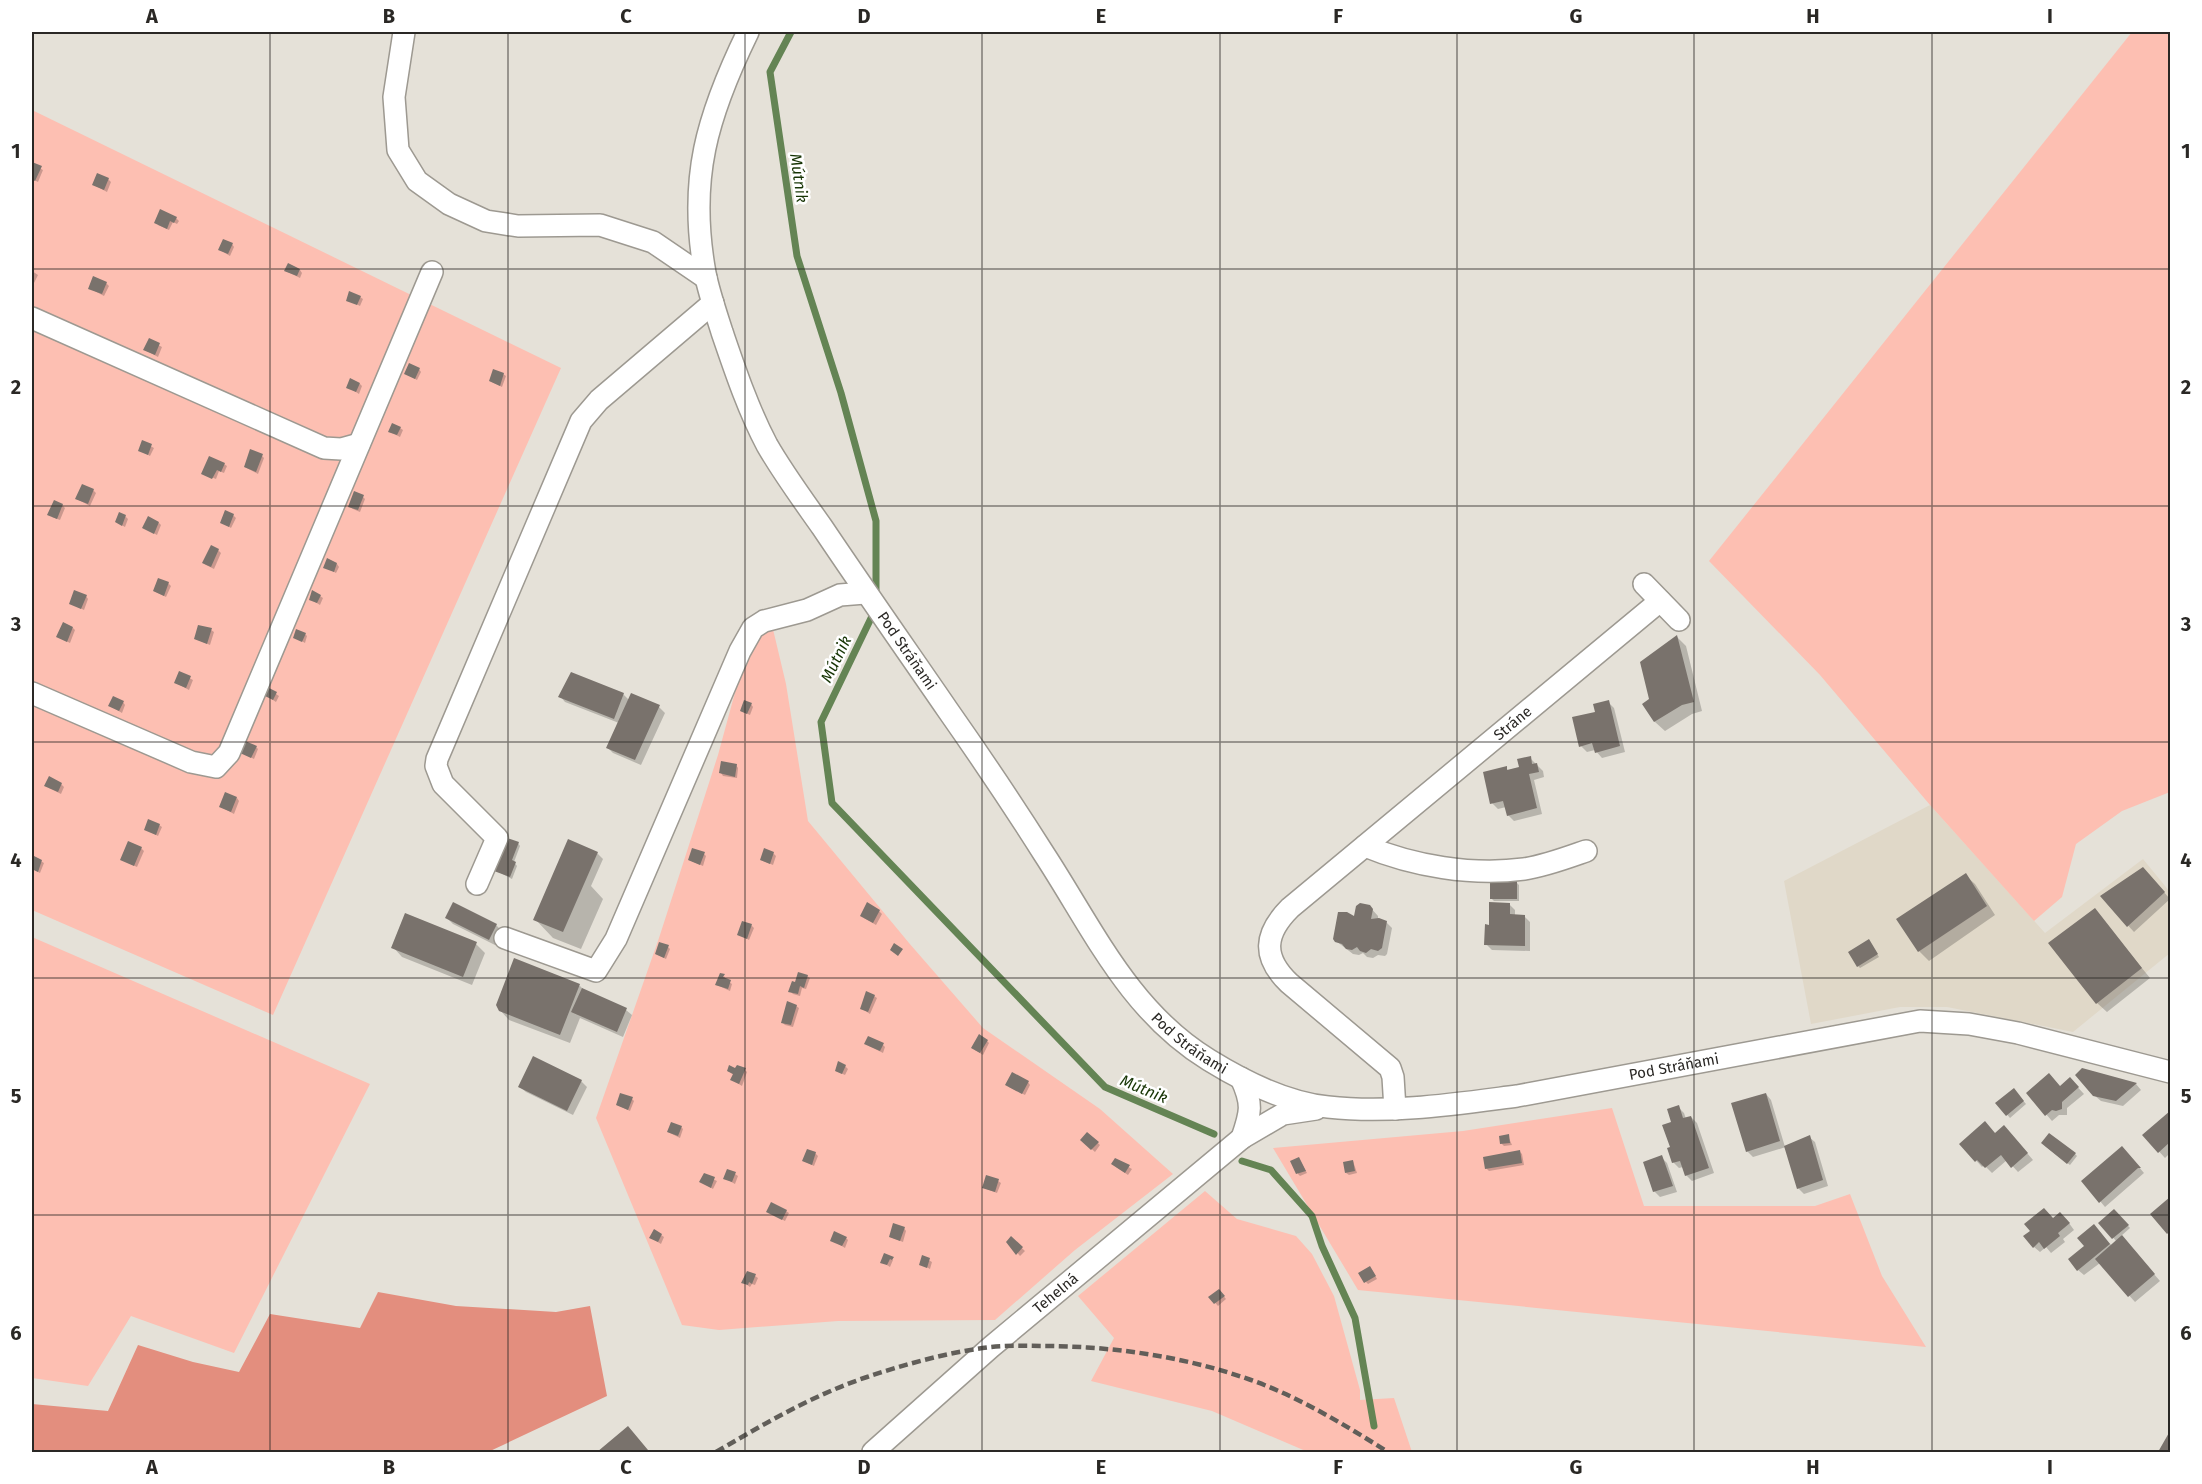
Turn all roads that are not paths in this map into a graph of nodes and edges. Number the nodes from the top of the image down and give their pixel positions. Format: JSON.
{"nodes":[{"id":1,"x":404,"y":32,"type":"edge"},
{"id":2,"x":748,"y":32,"type":"edge"},
{"id":3,"x":432,"y":272,"type":"dead end"},
{"id":4,"x":706,"y":278,"type":"junction"},
{"id":5,"x":713,"y":303,"type":"junction"},
{"id":6,"x":32,"y":318,"type":"edge"},
{"id":7,"x":359,"y":444,"type":"junction"},
{"id":8,"x":1644,"y":584,"type":"dead end"},
{"id":9,"x":870,"y":599,"type":"junction"},
{"id":10,"x":1660,"y":601,"type":"junction"},
{"id":11,"x":1678,"y":620,"type":"dead end"},
{"id":12,"x":32,"y":693,"type":"edge"},
{"id":13,"x":1365,"y":846,"type":"junction"},
{"id":14,"x":1586,"y":851,"type":"dead end"},
{"id":15,"x":477,"y":884,"type":"dead end"},
{"id":16,"x":505,"y":938,"type":"dead end"},
{"id":17,"x":2170,"y":1072,"type":"edge"},
{"id":18,"x":1241,"y":1078,"type":"junction"},
{"id":19,"x":1326,"y":1107,"type":"junction"},
{"id":20,"x":1395,"y":1109,"type":"junction"},
{"id":21,"x":1242,"y":1138,"type":"junction"},
{"id":22,"x":873,"y":1452,"type":"edge"}],
"edges":[{"from":1,"to":4,"type":"street"},
{"from":2,"to":4,"type":"street","name":"Pod Stráňami"},
{"from":3,"to":7,"type":"street"},
{"from":4,"to":5,"type":"street","name":"Pod Stráňami"},
{"from":5,"to":9,"type":"street","name":"Pod Stráňami"},
{"from":5,"to":15,"type":"street"},
{"from":6,"to":7,"type":"street"},
{"from":7,"to":12,"type":"street"},
{"from":8,"to":10,"type":"street"},
{"from":9,"to":16,"type":"street"},
{"from":9,"to":18,"type":"street","name":"Pod Stráňami"},
{"from":10,"to":11,"type":"street"},
{"from":10,"to":13,"type":"street","name":"Stráne"},
{"from":13,"to":14,"type":"street"},
{"from":13,"to":20,"type":"street","name":"Stráne"},
{"from":17,"to":20,"type":"street","name":"Pod Stráňami"},
{"from":18,"to":19,"type":"street","name":"Pod Stráňami"},
{"from":18,"to":21,"type":"street"},
{"from":19,"to":20,"type":"street","name":"Pod Stráňami"},
{"from":19,"to":21,"type":"street","name":"Tehelná"},
{"from":21,"to":22,"type":"street","name":"Tehelná"}]}
